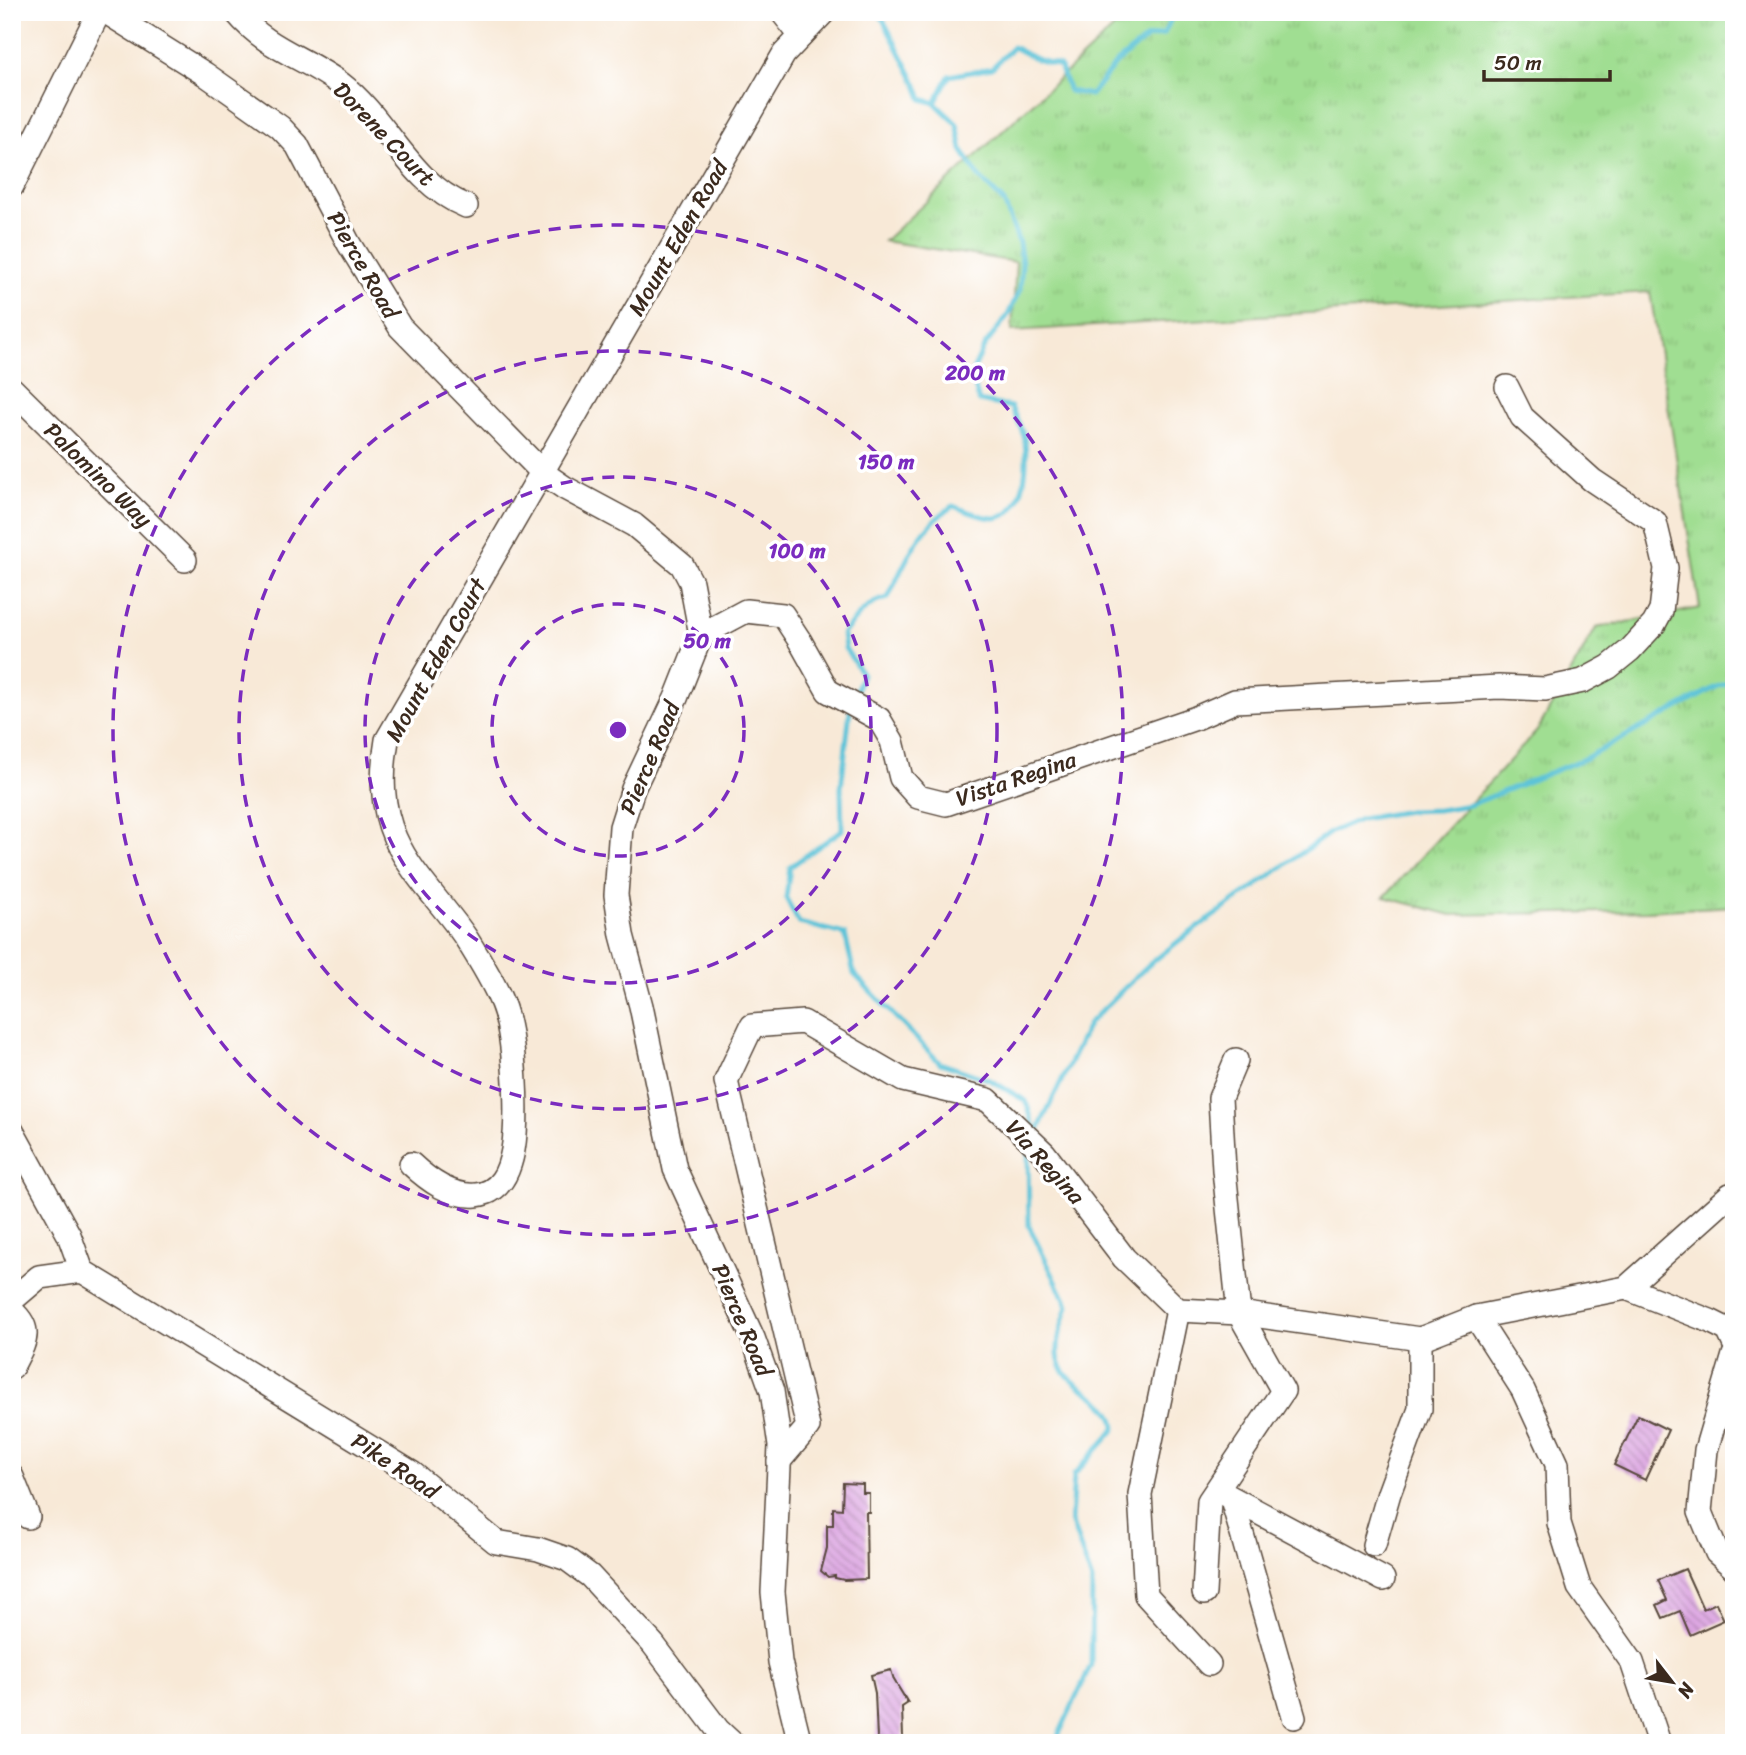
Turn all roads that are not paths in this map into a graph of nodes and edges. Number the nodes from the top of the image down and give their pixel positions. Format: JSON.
{"nodes":[{"id":1,"x":99,"y":12,"type":"edge"},
{"id":2,"x":106,"y":12,"type":"edge"},
{"id":3,"x":236,"y":12,"type":"edge"},
{"id":4,"x":782,"y":12,"type":"edge"},
{"id":5,"x":824,"y":12,"type":"edge"},
{"id":6,"x":801,"y":36,"type":"junction"},
{"id":7,"x":12,"y":186,"type":"edge"},
{"id":8,"x":466,"y":206,"type":"dead end"},
{"id":9,"x":1507,"y":387,"type":"dead end"},
{"id":10,"x":12,"y":389,"type":"edge"},
{"id":11,"x":543,"y":473,"type":"junction"},
{"id":12,"x":185,"y":560,"type":"dead end"},
{"id":13,"x":701,"y":635,"type":"junction"},
{"id":14,"x":1236,"y":1060,"type":"dead end"},
{"id":15,"x":12,"y":1131,"type":"edge"},
{"id":16,"x":411,"y":1164,"type":"dead end"},
{"id":17,"x":1734,"y":1195,"type":"edge"},
{"id":18,"x":82,"y":1271,"type":"junction"},
{"id":19,"x":1626,"y":1288,"type":"junction"},
{"id":20,"x":12,"y":1300,"type":"edge"},
{"id":21,"x":1178,"y":1310,"type":"junction"},
{"id":22,"x":12,"y":1311,"type":"edge"},
{"id":23,"x":1238,"y":1313,"type":"junction"},
{"id":24,"x":1476,"y":1317,"type":"junction"},
{"id":25,"x":1420,"y":1339,"type":"junction"},
{"id":26,"x":1734,"y":1343,"type":"edge"},
{"id":27,"x":1734,"y":1355,"type":"edge"},
{"id":28,"x":12,"y":1367,"type":"edge"},
{"id":29,"x":779,"y":1461,"type":"junction"},
{"id":30,"x":12,"y":1477,"type":"edge"},
{"id":31,"x":1225,"y":1494,"type":"junction"},
{"id":32,"x":28,"y":1517,"type":"dead end"},
{"id":33,"x":1374,"y":1545,"type":"dead end"},
{"id":34,"x":1734,"y":1568,"type":"edge"},
{"id":35,"x":1383,"y":1579,"type":"dead end"},
{"id":36,"x":1204,"y":1593,"type":"dead end"},
{"id":37,"x":1209,"y":1664,"type":"dead end"},
{"id":38,"x":1294,"y":1717,"type":"dead end"},
{"id":39,"x":732,"y":1743,"type":"edge"},
{"id":40,"x":800,"y":1743,"type":"edge"},
{"id":41,"x":1659,"y":1743,"type":"edge"}],
"edges":[{"from":1,"to":7,"type":"street"},
{"from":2,"to":11,"type":"street","name":"Pierce Road"},
{"from":3,"to":8,"type":"street","name":"Dorene Court"},
{"from":4,"to":6,"type":"street"},
{"from":5,"to":6,"type":"street","name":"Mount Eden Road"},
{"from":6,"to":11,"type":"street","name":"Mount Eden Road"},
{"from":9,"to":13,"type":"street","name":"Vista Regina"},
{"from":10,"to":12,"type":"street","name":"Palomino Way"},
{"from":11,"to":13,"type":"street","name":"Pierce Road"},
{"from":11,"to":16,"type":"street","name":"Mount Eden Court"},
{"from":13,"to":29,"type":"street","name":"Pierce Road"},
{"from":14,"to":23,"type":"street"},
{"from":15,"to":18,"type":"street"},
{"from":17,"to":19,"type":"street"},
{"from":18,"to":20,"type":"street"},
{"from":18,"to":39,"type":"street","name":"Pike Road"},
{"from":19,"to":24,"type":"street"},
{"from":19,"to":26,"type":"street"},
{"from":21,"to":23,"type":"street"},
{"from":21,"to":29,"type":"street","name":"Via Regina"},
{"from":21,"to":37,"type":"street"},
{"from":22,"to":28,"type":"street"},
{"from":23,"to":25,"type":"street"},
{"from":23,"to":31,"type":"street"},
{"from":24,"to":25,"type":"street"},
{"from":24,"to":41,"type":"street"},
{"from":25,"to":33,"type":"street"},
{"from":27,"to":34,"type":"street"},
{"from":29,"to":40,"type":"street","name":"Pierce Road"},
{"from":30,"to":32,"type":"street"},
{"from":31,"to":35,"type":"street"},
{"from":31,"to":36,"type":"street"},
{"from":31,"to":38,"type":"street"}]}
